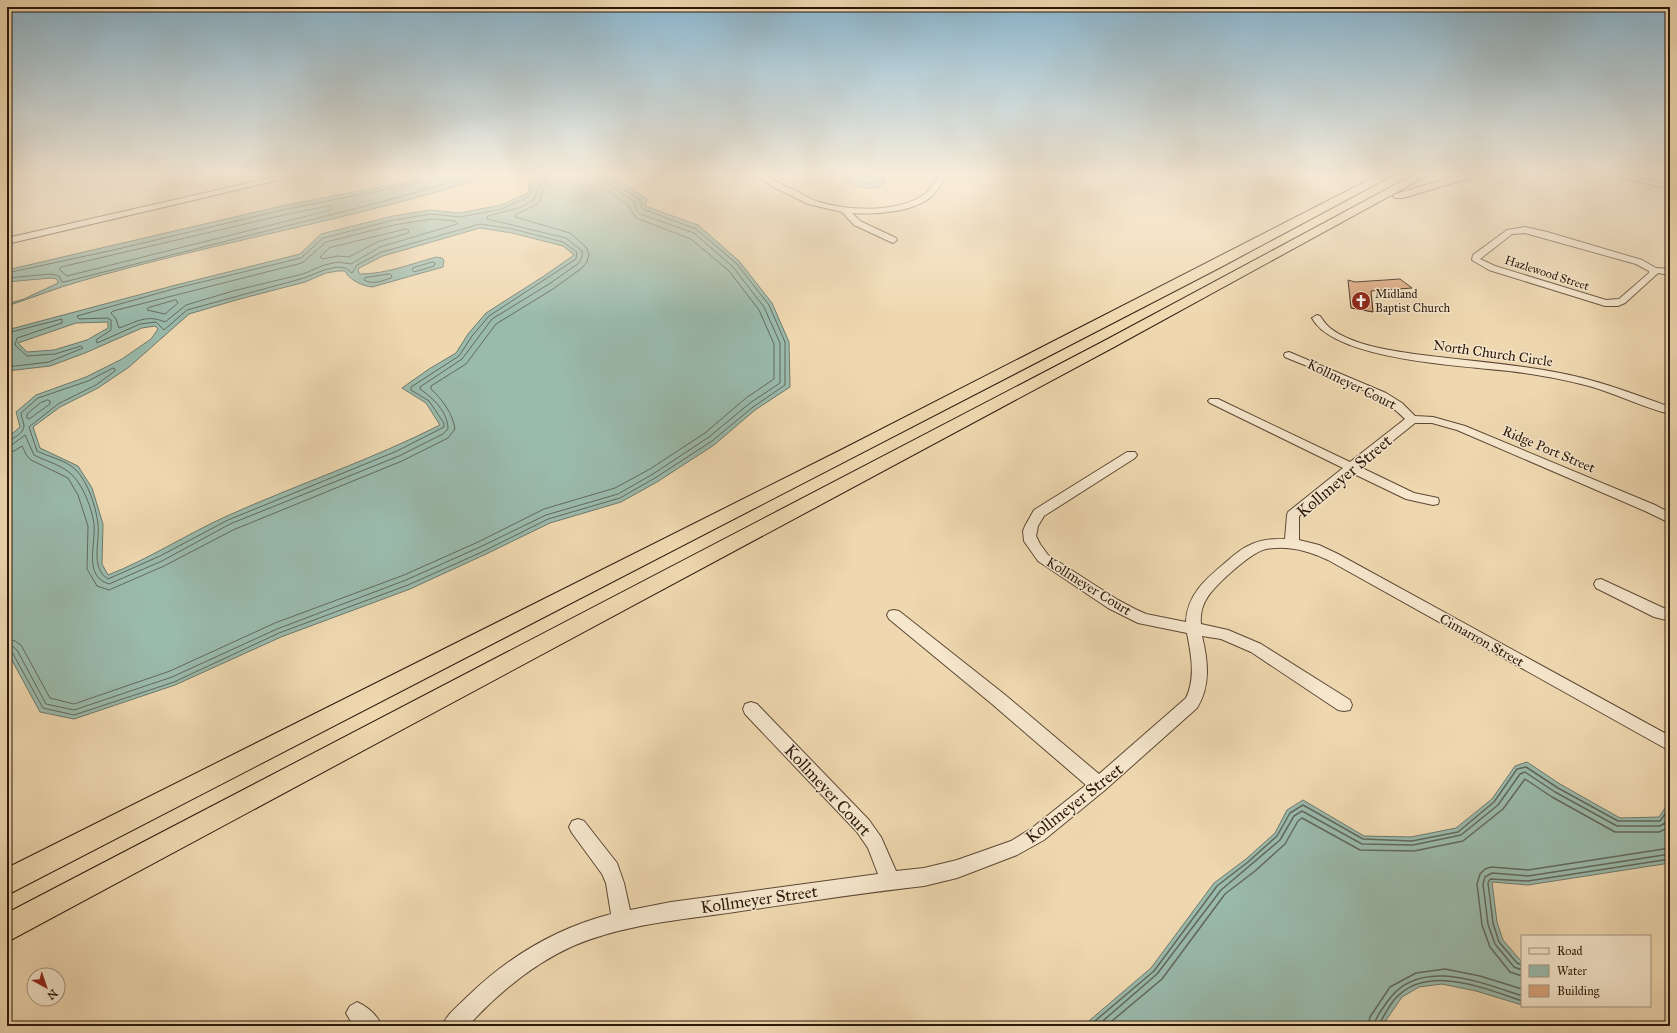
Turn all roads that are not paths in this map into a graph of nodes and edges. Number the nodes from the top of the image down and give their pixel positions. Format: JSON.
{"nodes":[{"id":1,"x":91,"y":221,"type":"edge"},
{"id":2,"x":856,"y":221,"type":"edge"},
{"id":3,"x":1297,"y":221,"type":"edge"},
{"id":4,"x":1335,"y":221,"type":"edge"},
{"id":5,"x":1338,"y":221,"type":"edge"},
{"id":6,"x":1315,"y":232,"type":"junction"},
{"id":7,"x":893,"y":240,"type":"dead end"},
{"id":8,"x":7,"y":241,"type":"edge"},
{"id":9,"x":1654,"y":270,"type":"junction"},
{"id":10,"x":1670,"y":272,"type":"edge"},
{"id":11,"x":1317,"y":318,"type":"dead end"},
{"id":12,"x":1289,"y":354,"type":"dead end"},
{"id":13,"x":1214,"y":401,"type":"dead end"},
{"id":14,"x":1670,"y":411,"type":"edge"},
{"id":15,"x":1412,"y":419,"type":"junction"},
{"id":16,"x":1131,"y":455,"type":"dead end"},
{"id":17,"x":1352,"y":467,"type":"junction"},
{"id":18,"x":1433,"y":502,"type":"dead end"},
{"id":19,"x":1670,"y":519,"type":"edge"},
{"id":20,"x":1292,"y":543,"type":"junction"},
{"id":21,"x":1602,"y":584,"type":"dead end"},
{"id":22,"x":894,"y":615,"type":"dead end"},
{"id":23,"x":1670,"y":616,"type":"edge"},
{"id":24,"x":1192,"y":628,"type":"junction"},
{"id":25,"x":1344,"y":705,"type":"dead end"},
{"id":26,"x":751,"y":709,"type":"dead end"},
{"id":27,"x":1670,"y":744,"type":"edge"},
{"id":28,"x":1099,"y":785,"type":"junction"},
{"id":29,"x":578,"y":827,"type":"dead end"},
{"id":30,"x":890,"y":881,"type":"junction"},
{"id":31,"x":7,"y":882,"type":"edge"},
{"id":32,"x":622,"y":921,"type":"junction"},
{"id":33,"x":7,"y":928,"type":"edge"},
{"id":34,"x":453,"y":1026,"type":"edge"}],
"edges":[{"from":1,"to":8,"type":"street"},
{"from":2,"to":7,"type":"street"},
{"from":3,"to":31,"type":"highway"},
{"from":4,"to":6,"type":"highway"},
{"from":5,"to":6,"type":"highway"},
{"from":6,"to":33,"type":"highway"},
{"from":9,"to":9,"type":"street","name":"Hazlewood Street"},
{"from":9,"to":10,"type":"street"},
{"from":11,"to":14,"type":"street","name":"North Church Circle"},
{"from":12,"to":15,"type":"street","name":"Kollmeyer Court"},
{"from":13,"to":17,"type":"street"},
{"from":15,"to":17,"type":"street","name":"Kollmeyer Street"},
{"from":15,"to":19,"type":"street","name":"Ridge Port Street"},
{"from":16,"to":24,"type":"street","name":"Kollmeyer Court"},
{"from":17,"to":18,"type":"street"},
{"from":17,"to":20,"type":"street","name":"Kollmeyer Street"},
{"from":20,"to":24,"type":"street","name":"Kollmeyer Street"},
{"from":20,"to":27,"type":"street","name":"Cimarron Street"},
{"from":21,"to":23,"type":"street"},
{"from":22,"to":28,"type":"street"},
{"from":24,"to":25,"type":"street","name":"Kollmeyer Court"},
{"from":24,"to":28,"type":"street","name":"Kollmeyer Street"},
{"from":26,"to":30,"type":"street","name":"Kollmeyer Court"},
{"from":28,"to":30,"type":"street","name":"Kollmeyer Street"},
{"from":29,"to":32,"type":"street"},
{"from":30,"to":32,"type":"street","name":"Kollmeyer Street"},
{"from":32,"to":34,"type":"street","name":"Kollmeyer Street"}]}
